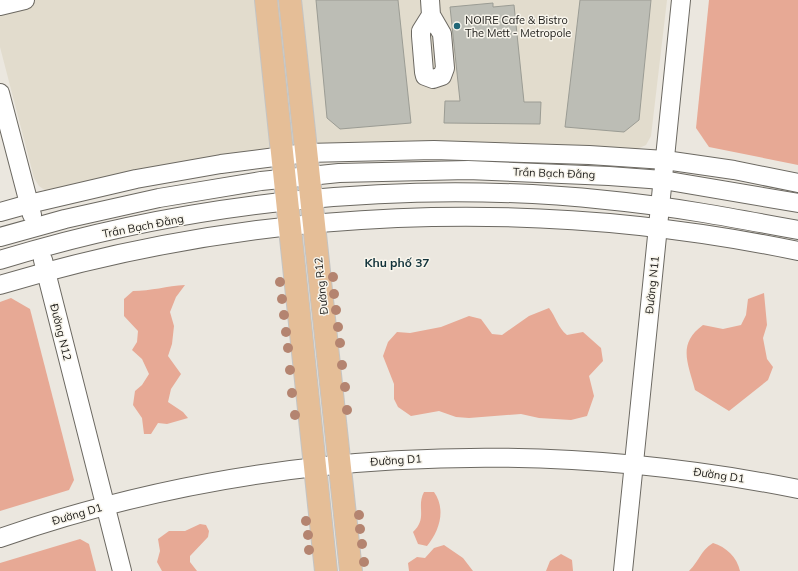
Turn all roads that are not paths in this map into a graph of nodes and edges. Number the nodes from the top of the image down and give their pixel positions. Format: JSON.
{"nodes":[{"id":1,"x":25,"y":0,"type":"edge"},
{"id":2,"x":266,"y":0,"type":"edge"},
{"id":3,"x":290,"y":0,"type":"edge"},
{"id":4,"x":681,"y":0,"type":"edge"},
{"id":5,"x":0,"y":6,"type":"edge"},
{"id":6,"x":0,"y":92,"type":"edge"},
{"id":7,"x":338,"y":152,"type":"junction"},
{"id":8,"x":306,"y":153,"type":"junction"},
{"id":9,"x":283,"y":156,"type":"junction"},
{"id":10,"x":665,"y":160,"type":"junction"},
{"id":11,"x":345,"y":174,"type":"junction"},
{"id":12,"x":309,"y":175,"type":"junction"},
{"id":13,"x":285,"y":178,"type":"junction"},
{"id":14,"x":663,"y":180,"type":"junction"},
{"id":15,"x":798,"y":183,"type":"edge"},
{"id":16,"x":341,"y":197,"type":"junction"},
{"id":17,"x":311,"y":199,"type":"junction"},
{"id":18,"x":287,"y":202,"type":"junction"},
{"id":19,"x":798,"y":203,"type":"edge"},
{"id":20,"x":29,"y":204,"type":"junction"},
{"id":21,"x":660,"y":206,"type":"junction"},
{"id":22,"x":0,"y":212,"type":"edge"},
{"id":23,"x":344,"y":221,"type":"junction"},
{"id":24,"x":314,"y":223,"type":"junction"},
{"id":25,"x":290,"y":225,"type":"junction"},
{"id":26,"x":35,"y":226,"type":"junction"},
{"id":27,"x":658,"y":228,"type":"junction"},
{"id":28,"x":798,"y":230,"type":"edge"},
{"id":29,"x":0,"y":236,"type":"edge"},
{"id":30,"x":40,"y":249,"type":"junction"},
{"id":31,"x":798,"y":251,"type":"edge"},
{"id":32,"x":0,"y":260,"type":"edge"},
{"id":33,"x":46,"y":271,"type":"junction"},
{"id":34,"x":0,"y":285,"type":"edge"},
{"id":35,"x":633,"y":464,"type":"junction"},
{"id":36,"x":340,"y":465,"type":"junction"},
{"id":37,"x":315,"y":467,"type":"junction"},
{"id":38,"x":798,"y":489,"type":"edge"},
{"id":39,"x":106,"y":506,"type":"junction"},
{"id":40,"x":0,"y":538,"type":"edge"},
{"id":41,"x":122,"y":571,"type":"edge"},
{"id":42,"x":326,"y":571,"type":"edge"},
{"id":43,"x":351,"y":571,"type":"edge"},
{"id":44,"x":623,"y":571,"type":"edge"}],
"edges":[{"from":1,"to":5,"type":"street"},
{"from":2,"to":9,"type":"main road"},
{"from":3,"to":8,"type":"main road","name":"Đường R12"},
{"from":4,"to":10,"type":"street","name":"Đường N11"},
{"from":6,"to":20,"type":"street","name":"Đường N12"},
{"from":7,"to":8,"type":"street","name":"Trần Bạch Đằng"},
{"from":7,"to":10,"type":"street","name":"Trần Bạch Đằng"},
{"from":7,"to":11,"type":"street"},
{"from":8,"to":9,"type":"street","name":"Trần Bạch Đằng"},
{"from":8,"to":12,"type":"main road","name":"Đường R12"},
{"from":9,"to":13,"type":"main road"},
{"from":9,"to":20,"type":"street","name":"Trần Bạch Đằng"},
{"from":10,"to":14,"type":"street","name":"Đường N11"},
{"from":10,"to":15,"type":"street","name":"Trần Bạch Đằng"},
{"from":11,"to":12,"type":"street","name":"Trần Bạch Đằng"},
{"from":11,"to":14,"type":"street","name":"Trần Bạch Đằng"},
{"from":11,"to":16,"type":"street"},
{"from":12,"to":13,"type":"street","name":"Trần Bạch Đằng"},
{"from":12,"to":17,"type":"main road","name":"Đường R12"},
{"from":13,"to":18,"type":"main road"},
{"from":13,"to":26,"type":"street"},
{"from":14,"to":19,"type":"street","name":"Trần Bạch Đằng"},
{"from":14,"to":21,"type":"street","name":"Đường N11"},
{"from":16,"to":17,"type":"street","name":"Trần Bạch Đằng"},
{"from":16,"to":21,"type":"street","name":"Trần Bạch Đằng"},
{"from":16,"to":23,"type":"street"},
{"from":17,"to":18,"type":"street","name":"Trần Bạch Đằng"},
{"from":17,"to":24,"type":"main road","name":"Đường R12"},
{"from":18,"to":25,"type":"main road"},
{"from":18,"to":30,"type":"street","name":"Trần Bạch Đằng"},
{"from":20,"to":22,"type":"street","name":"Trần Bạch Đằng"},
{"from":20,"to":26,"type":"street","name":"Đường N12"},
{"from":21,"to":27,"type":"street","name":"Đường N11"},
{"from":21,"to":28,"type":"street","name":"Trần Bạch Đằng"},
{"from":23,"to":24,"type":"street"},
{"from":23,"to":27,"type":"street"},
{"from":24,"to":25,"type":"street"},
{"from":24,"to":36,"type":"main road","name":"Đường R12"},
{"from":25,"to":33,"type":"street"},
{"from":25,"to":37,"type":"main road"},
{"from":26,"to":29,"type":"street"},
{"from":26,"to":30,"type":"street","name":"Đường N12"},
{"from":27,"to":31,"type":"street"},
{"from":27,"to":35,"type":"street","name":"Đường N11"},
{"from":30,"to":32,"type":"street","name":"Trần Bạch Đằng"},
{"from":30,"to":33,"type":"street","name":"Đường N12"},
{"from":33,"to":34,"type":"street"},
{"from":33,"to":39,"type":"street","name":"Đường N12"},
{"from":35,"to":36,"type":"street","name":"Đường D1"},
{"from":35,"to":38,"type":"street","name":"Đường D1"},
{"from":35,"to":44,"type":"street","name":"Đường N11"},
{"from":36,"to":37,"type":"street","name":"Đường D1"},
{"from":36,"to":43,"type":"main road","name":"Đường R12"},
{"from":37,"to":39,"type":"street","name":"Đường D1"},
{"from":37,"to":42,"type":"main road"},
{"from":39,"to":40,"type":"street","name":"Đường D1"},
{"from":39,"to":41,"type":"street","name":"Đường N12"}]}
